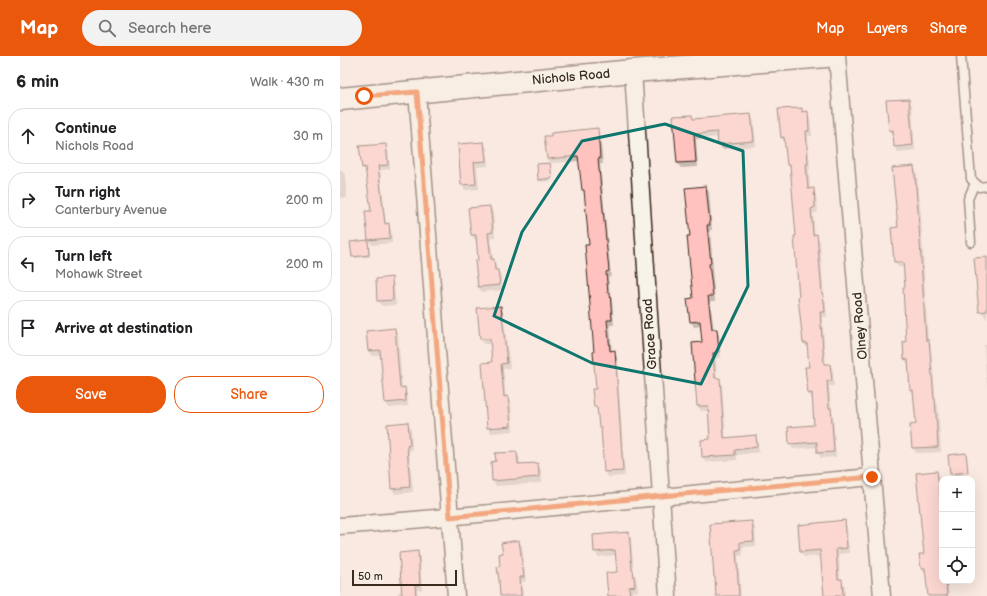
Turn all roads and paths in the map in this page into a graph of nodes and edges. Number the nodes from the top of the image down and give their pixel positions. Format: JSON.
{"nodes":[{"id":1,"x":826,"y":56,"type":"edge"},
{"id":2,"x":837,"y":56,"type":"edge"},
{"id":3,"x":962,"y":56,"type":"edge"},
{"id":4,"x":646,"y":66,"type":"edge"},
{"id":5,"x":417,"y":92,"type":"junction"},
{"id":6,"x":340,"y":99,"type":"edge"},
{"id":7,"x":975,"y":183,"type":"junction"},
{"id":8,"x":987,"y":186,"type":"edge"},
{"id":9,"x":971,"y":242,"type":"dead end"},
{"id":10,"x":872,"y":477,"type":"junction"},
{"id":11,"x":661,"y":496,"type":"junction"},
{"id":12,"x":450,"y":517,"type":"junction"},
{"id":13,"x":340,"y":526,"type":"edge"},
{"id":14,"x":456,"y":596,"type":"edge"},
{"id":15,"x":668,"y":596,"type":"edge"},
{"id":16,"x":882,"y":596,"type":"edge"}],
"edges":[{"from":1,"to":4,"type":"street","name":"Nichols Road"},
{"from":2,"to":10,"type":"street","name":"Olney Road"},
{"from":3,"to":7,"type":"lane"},
{"from":4,"to":5,"type":"street","name":"Nichols Road"},
{"from":4,"to":11,"type":"street","name":"Grace Road"},
{"from":5,"to":6,"type":"street","name":"Nichols Road"},
{"from":5,"to":12,"type":"street"},
{"from":7,"to":8,"type":"lane"},
{"from":7,"to":9,"type":"lane"},
{"from":10,"to":11,"type":"street"},
{"from":10,"to":16,"type":"street","name":"Olney Road"},
{"from":11,"to":12,"type":"street"},
{"from":11,"to":15,"type":"street","name":"Grace Road"},
{"from":12,"to":13,"type":"street"},
{"from":12,"to":14,"type":"street"}]}
